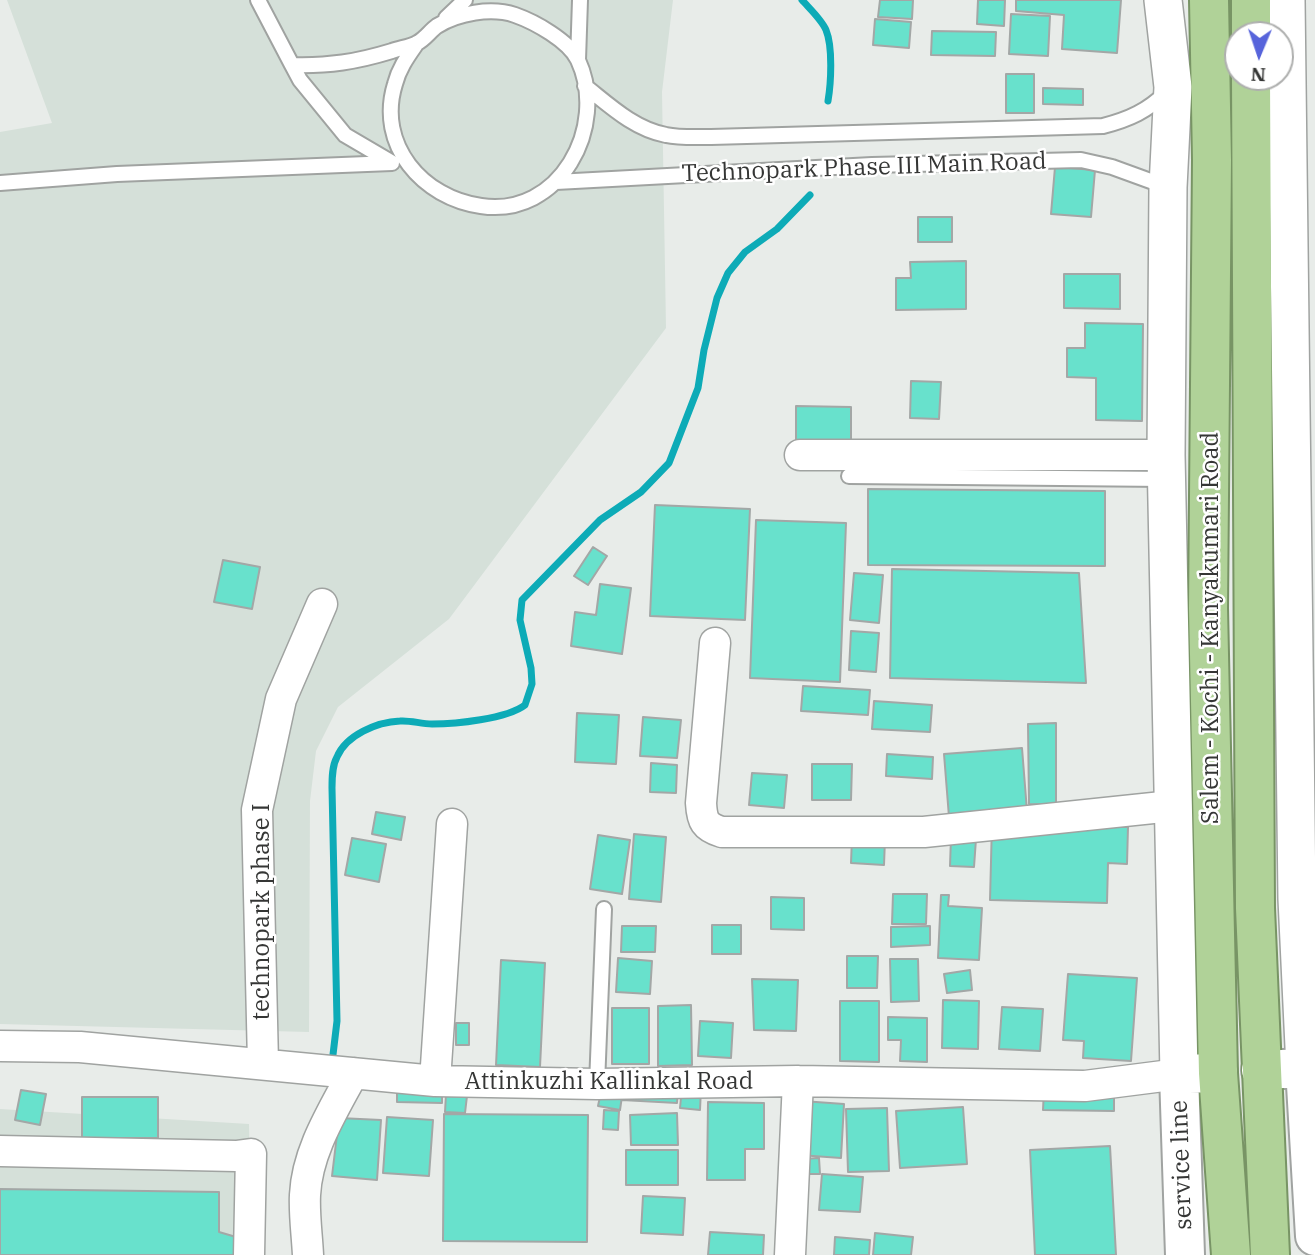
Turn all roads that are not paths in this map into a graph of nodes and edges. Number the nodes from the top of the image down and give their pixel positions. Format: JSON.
{"nodes":[{"id":1,"x":258,"y":0,"type":"edge"},
{"id":2,"x":465,"y":0,"type":"edge"},
{"id":3,"x":579,"y":0,"type":"edge"},
{"id":4,"x":1163,"y":0,"type":"edge"},
{"id":5,"x":1209,"y":0,"type":"edge"},
{"id":6,"x":1251,"y":0,"type":"edge"},
{"id":7,"x":1286,"y":0,"type":"edge"},
{"id":8,"x":1251,"y":21,"type":"edge"},
{"id":9,"x":438,"y":26,"type":"junction"},
{"id":10,"x":417,"y":43,"type":"junction"},
{"id":11,"x":578,"y":60,"type":"junction"},
{"id":12,"x":292,"y":65,"type":"junction"},
{"id":13,"x":585,"y":86,"type":"junction"},
{"id":14,"x":1174,"y":87,"type":"junction"},
{"id":15,"x":1251,"y":91,"type":"edge"},
{"id":16,"x":392,"y":163,"type":"junction"},
{"id":17,"x":420,"y":178,"type":"junction"},
{"id":18,"x":556,"y":181,"type":"junction"},
{"id":19,"x":0,"y":183,"type":"edge"},
{"id":20,"x":1168,"y":187,"type":"junction"},
{"id":21,"x":800,"y":455,"type":"dead end"},
{"id":22,"x":1167,"y":467,"type":"junction"},
{"id":23,"x":849,"y":476,"type":"dead end"},
{"id":24,"x":322,"y":604,"type":"dead end"},
{"id":25,"x":715,"y":643,"type":"dead end"},
{"id":26,"x":1172,"y":806,"type":"junction"},
{"id":27,"x":452,"y":824,"type":"dead end"},
{"id":28,"x":604,"y":909,"type":"dead end"},
{"id":29,"x":0,"y":1046,"type":"edge"},
{"id":30,"x":263,"y":1063,"type":"junction"},
{"id":31,"x":1310,"y":1068,"type":"edge"},
{"id":32,"x":1261,"y":1070,"type":"junction"},
{"id":33,"x":343,"y":1072,"type":"junction"},
{"id":34,"x":1218,"y":1073,"type":"junction"},
{"id":35,"x":1180,"y":1074,"type":"junction"},
{"id":36,"x":435,"y":1081,"type":"junction"},
{"id":37,"x":797,"y":1081,"type":"junction"},
{"id":38,"x":597,"y":1084,"type":"junction"},
{"id":39,"x":0,"y":1151,"type":"edge"},
{"id":40,"x":1315,"y":1236,"type":"edge"},
{"id":41,"x":249,"y":1255,"type":"edge"},
{"id":42,"x":308,"y":1255,"type":"edge"},
{"id":43,"x":790,"y":1255,"type":"edge"},
{"id":44,"x":1185,"y":1255,"type":"edge"},
{"id":45,"x":1231,"y":1255,"type":"edge"},
{"id":46,"x":1270,"y":1255,"type":"edge"}],
"edges":[{"from":1,"to":12,"type":"lane"},
{"from":2,"to":9,"type":"lane"},
{"from":3,"to":11,"type":"lane"},
{"from":4,"to":14,"type":"street"},
{"from":5,"to":34,"type":"highway","name":"Salem - Kochi - Kanyakumari Road"},
{"from":6,"to":8,"type":"highway"},
{"from":7,"to":31,"type":"street"},
{"from":9,"to":10,"type":"lane"},
{"from":9,"to":11,"type":"lane"},
{"from":10,"to":12,"type":"lane"},
{"from":10,"to":17,"type":"lane"},
{"from":11,"to":13,"type":"lane"},
{"from":12,"to":16,"type":"lane"},
{"from":13,"to":14,"type":"lane","name":"Technopark Phase III Main Road"},
{"from":13,"to":18,"type":"lane"},
{"from":14,"to":20,"type":"street"},
{"from":15,"to":32,"type":"highway","name":"Salem - Kochi - Kanyakumari Road"},
{"from":16,"to":17,"type":"lane"},
{"from":16,"to":19,"type":"lane"},
{"from":17,"to":18,"type":"lane"},
{"from":18,"to":20,"type":"lane","name":"Technopark Phase III Main Road"},
{"from":20,"to":22,"type":"street"},
{"from":21,"to":22,"type":"street"},
{"from":22,"to":23,"type":"lane"},
{"from":22,"to":26,"type":"street"},
{"from":24,"to":30,"type":"street","name":"technopark phase I"},
{"from":25,"to":26,"type":"street"},
{"from":26,"to":35,"type":"street"},
{"from":27,"to":36,"type":"street"},
{"from":28,"to":38,"type":"lane"},
{"from":29,"to":30,"type":"street","name":"Attinkuzhi Kallinkal Road"},
{"from":30,"to":33,"type":"street","name":"Attinkuzhi Kallinkal Road"},
{"from":31,"to":32,"type":"main road"},
{"from":31,"to":40,"type":"main road"},
{"from":32,"to":46,"type":"highway","name":"Salem - Kochi - Kanyakumari Road"},
{"from":33,"to":36,"type":"street","name":"Attinkuzhi Kallinkal Road"},
{"from":33,"to":42,"type":"street"},
{"from":34,"to":35,"type":"main road","name":"Attinkuzhi Kallinkal Road"},
{"from":34,"to":45,"type":"highway","name":"Salem - Kochi - Kanyakumari Road"},
{"from":35,"to":37,"type":"street","name":"Attinkuzhi Kallinkal Road"},
{"from":35,"to":44,"type":"main road","name":"service line"},
{"from":36,"to":38,"type":"street","name":"Attinkuzhi Kallinkal Road"},
{"from":37,"to":38,"type":"street","name":"Attinkuzhi Kallinkal Road"},
{"from":37,"to":43,"type":"street"},
{"from":39,"to":41,"type":"street"}]}
